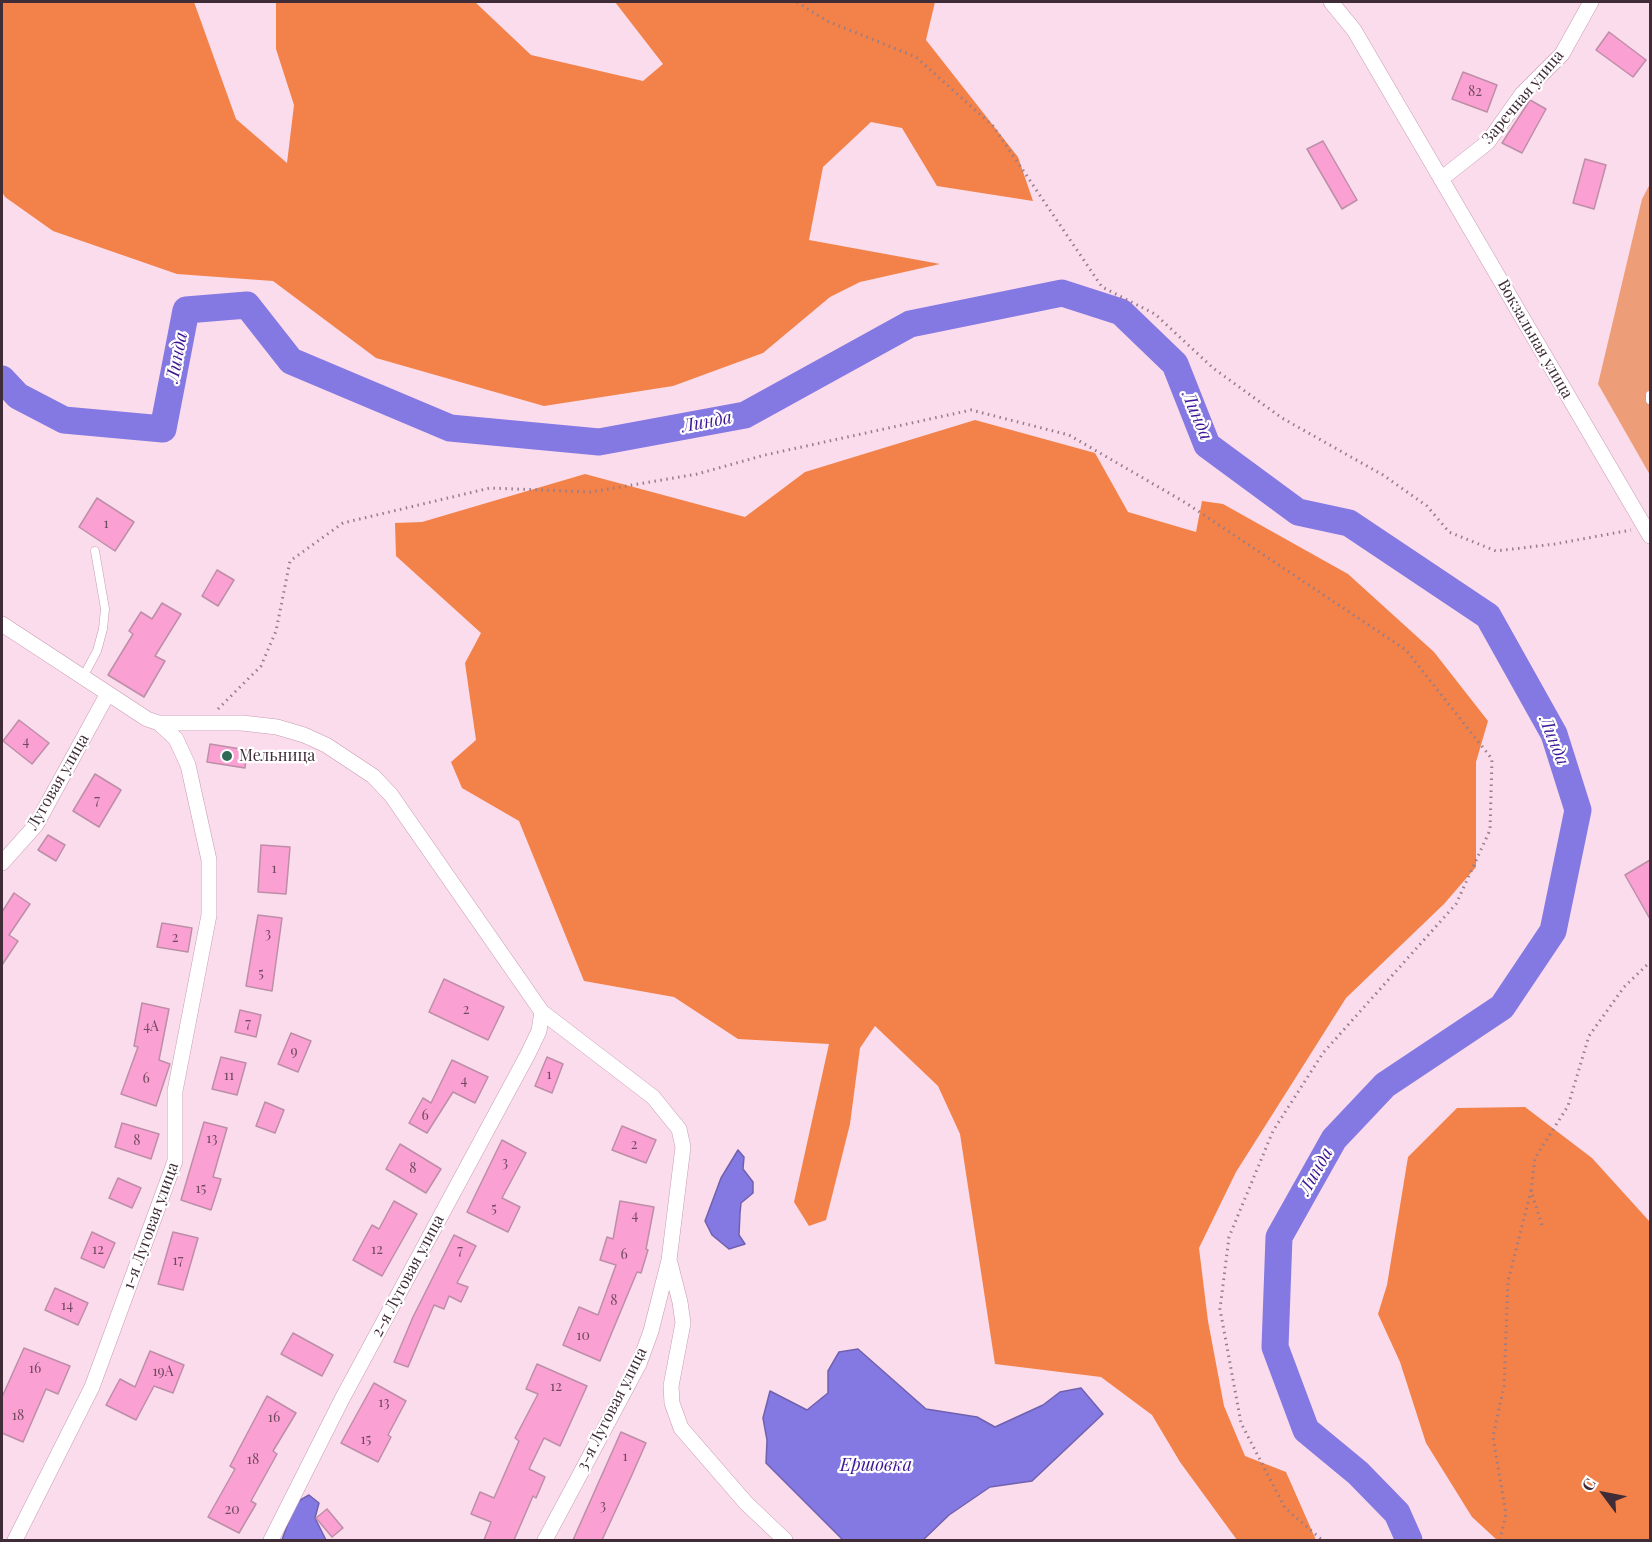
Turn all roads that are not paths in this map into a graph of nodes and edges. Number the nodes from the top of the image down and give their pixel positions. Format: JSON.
{"nodes":[{"id":1,"x":1331,"y":2,"type":"edge"},
{"id":2,"x":1590,"y":2,"type":"edge"},
{"id":3,"x":1441,"y":179,"type":"junction"},
{"id":4,"x":1650,"y":395,"type":"edge"},
{"id":5,"x":1650,"y":400,"type":"edge"},
{"id":6,"x":1648,"y":532,"type":"edge"},
{"id":7,"x":95,"y":550,"type":"dead end"},
{"id":8,"x":2,"y":624,"type":"edge"},
{"id":9,"x":82,"y":679,"type":"junction"},
{"id":10,"x":107,"y":695,"type":"junction"},
{"id":11,"x":159,"y":723,"type":"junction"},
{"id":12,"x":2,"y":863,"type":"edge"},
{"id":13,"x":542,"y":1012,"type":"junction"},
{"id":14,"x":669,"y":1260,"type":"junction"},
{"id":15,"x":15,"y":1540,"type":"edge"},
{"id":16,"x":271,"y":1540,"type":"edge"},
{"id":17,"x":544,"y":1540,"type":"edge"},
{"id":18,"x":785,"y":1540,"type":"edge"}],
"edges":[{"from":1,"to":3,"type":"street","name":"Вокзальная улица"},
{"from":2,"to":3,"type":"street","name":"Заречная улица"},
{"from":3,"to":6,"type":"street","name":"Вокзальная улица"},
{"from":4,"to":5,"type":"lane"},
{"from":7,"to":9,"type":"lane"},
{"from":8,"to":9,"type":"street"},
{"from":9,"to":10,"type":"street"},
{"from":10,"to":11,"type":"street"},
{"from":10,"to":12,"type":"street","name":"Луговая улица"},
{"from":11,"to":13,"type":"street"},
{"from":11,"to":15,"type":"street","name":"1-я Луговая улица"},
{"from":13,"to":14,"type":"street","name":"3-я Луговая улица"},
{"from":13,"to":16,"type":"street","name":"2-я Луговая улица"},
{"from":14,"to":17,"type":"street","name":"3-я Луговая улица"},
{"from":14,"to":18,"type":"street"}]}
